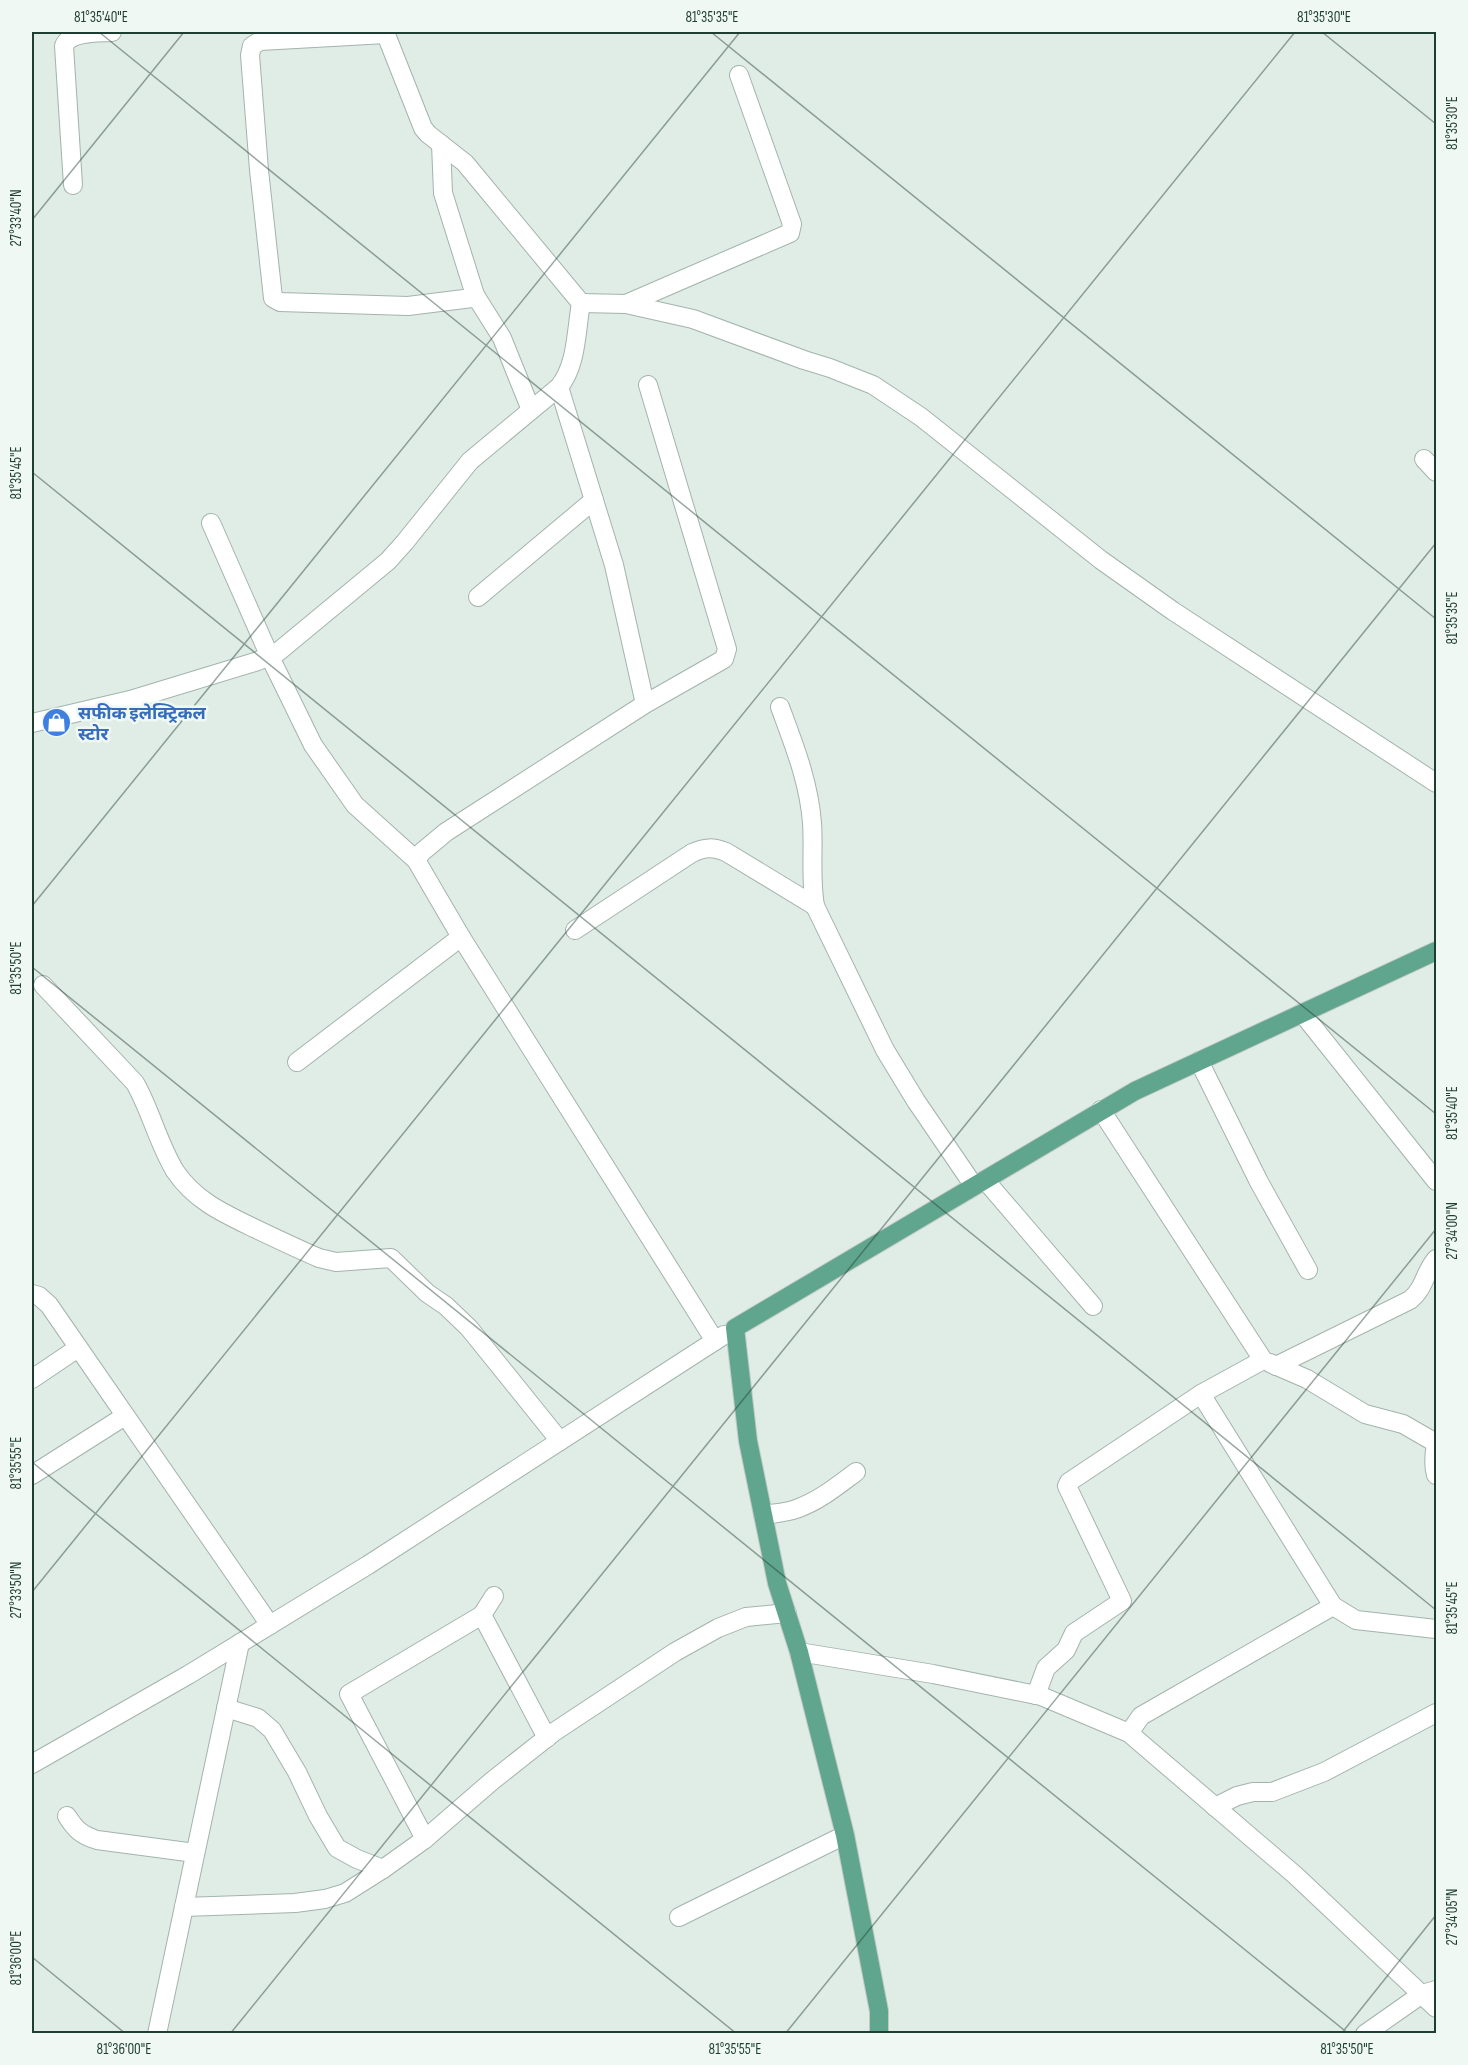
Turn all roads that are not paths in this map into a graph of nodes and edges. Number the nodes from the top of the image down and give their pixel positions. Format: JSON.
{"nodes":[{"id":1,"x":112,"y":32,"type":"edge"},
{"id":2,"x":386,"y":33,"type":"edge"},
{"id":3,"x":739,"y":75,"type":"dead end"},
{"id":4,"x":441,"y":144,"type":"junction"},
{"id":5,"x":73,"y":185,"type":"dead end"},
{"id":6,"x":475,"y":295,"type":"junction"},
{"id":7,"x":581,"y":303,"type":"junction"},
{"id":8,"x":626,"y":304,"type":"junction"},
{"id":9,"x":648,"y":385,"type":"dead end"},
{"id":10,"x":559,"y":387,"type":"junction"},
{"id":11,"x":531,"y":411,"type":"junction"},
{"id":12,"x":594,"y":500,"type":"junction"},
{"id":13,"x":211,"y":523,"type":"dead end"},
{"id":14,"x":478,"y":597,"type":"dead end"},
{"id":15,"x":270,"y":657,"type":"junction"},
{"id":16,"x":645,"y":704,"type":"junction"},
{"id":17,"x":780,"y":706,"type":"dead end"},
{"id":18,"x":32,"y":723,"type":"edge"},
{"id":19,"x":1437,"y":783,"type":"edge"},
{"id":20,"x":416,"y":860,"type":"junction"},
{"id":21,"x":815,"y":906,"type":"junction"},
{"id":22,"x":575,"y":930,"type":"dead end"},
{"id":23,"x":462,"y":937,"type":"junction"},
{"id":24,"x":1437,"y":951,"type":"edge"},
{"id":25,"x":43,"y":985,"type":"dead end"},
{"id":26,"x":1302,"y":1013,"type":"junction"},
{"id":27,"x":1199,"y":1061,"type":"junction"},
{"id":28,"x":297,"y":1062,"type":"dead end"},
{"id":29,"x":1101,"y":1110,"type":"junction"},
{"id":30,"x":1437,"y":1181,"type":"edge"},
{"id":31,"x":979,"y":1183,"type":"junction"},
{"id":32,"x":1437,"y":1259,"type":"edge"},
{"id":33,"x":1308,"y":1270,"type":"dead end"},
{"id":34,"x":32,"y":1294,"type":"edge"},
{"id":35,"x":1093,"y":1306,"type":"dead end"},
{"id":36,"x":735,"y":1328,"type":"junction"},
{"id":37,"x":715,"y":1341,"type":"junction"},
{"id":38,"x":78,"y":1348,"type":"junction"},
{"id":39,"x":1269,"y":1363,"type":"junction"},
{"id":40,"x":32,"y":1379,"type":"edge"},
{"id":41,"x":1201,"y":1394,"type":"junction"},
{"id":42,"x":125,"y":1416,"type":"junction"},
{"id":43,"x":560,"y":1442,"type":"junction"},
{"id":44,"x":1437,"y":1443,"type":"edge"},
{"id":45,"x":856,"y":1472,"type":"dead end"},
{"id":46,"x":32,"y":1475,"type":"edge"},
{"id":47,"x":1437,"y":1475,"type":"edge"},
{"id":48,"x":763,"y":1515,"type":"junction"},
{"id":49,"x":494,"y":1596,"type":"dead end"},
{"id":50,"x":1333,"y":1606,"type":"junction"},
{"id":51,"x":787,"y":1613,"type":"junction"},
{"id":52,"x":482,"y":1615,"type":"junction"},
{"id":53,"x":270,"y":1625,"type":"junction"},
{"id":54,"x":1437,"y":1629,"type":"edge"},
{"id":55,"x":240,"y":1643,"type":"junction"},
{"id":56,"x":799,"y":1652,"type":"junction"},
{"id":57,"x":1036,"y":1695,"type":"junction"},
{"id":58,"x":226,"y":1708,"type":"junction"},
{"id":59,"x":1437,"y":1713,"type":"edge"},
{"id":60,"x":1128,"y":1733,"type":"junction"},
{"id":61,"x":547,"y":1737,"type":"junction"},
{"id":62,"x":32,"y":1764,"type":"edge"},
{"id":63,"x":1215,"y":1807,"type":"junction"},
{"id":64,"x":66,"y":1816,"type":"dead end"},
{"id":65,"x":844,"y":1835,"type":"junction"},
{"id":66,"x":425,"y":1839,"type":"junction"},
{"id":67,"x":195,"y":1853,"type":"junction"},
{"id":68,"x":383,"y":1869,"type":"junction"},
{"id":69,"x":184,"y":1908,"type":"junction"},
{"id":70,"x":679,"y":1917,"type":"dead end"},
{"id":71,"x":1430,"y":1992,"type":"edge"},
{"id":72,"x":1437,"y":2008,"type":"edge"},
{"id":73,"x":157,"y":2034,"type":"edge"},
{"id":74,"x":879,"y":2034,"type":"edge"},
{"id":75,"x":1365,"y":2034,"type":"edge"}],
"edges":[{"from":1,"to":5,"type":"street"},
{"from":2,"to":4,"type":"street"},
{"from":2,"to":6,"type":"street"},
{"from":3,"to":8,"type":"street"},
{"from":4,"to":6,"type":"street"},
{"from":4,"to":7,"type":"street"},
{"from":6,"to":11,"type":"street"},
{"from":7,"to":8,"type":"street"},
{"from":7,"to":10,"type":"street"},
{"from":8,"to":19,"type":"street"},
{"from":9,"to":16,"type":"street"},
{"from":10,"to":11,"type":"street"},
{"from":10,"to":12,"type":"street"},
{"from":11,"to":15,"type":"street"},
{"from":12,"to":14,"type":"street"},
{"from":12,"to":16,"type":"street"},
{"from":13,"to":15,"type":"street"},
{"from":15,"to":18,"type":"street"},
{"from":15,"to":20,"type":"street"},
{"from":16,"to":20,"type":"street"},
{"from":17,"to":21,"type":"street"},
{"from":20,"to":23,"type":"street"},
{"from":21,"to":22,"type":"street"},
{"from":21,"to":31,"type":"street"},
{"from":23,"to":28,"type":"street"},
{"from":23,"to":37,"type":"street"},
{"from":24,"to":26,"type":"main road"},
{"from":25,"to":43,"type":"street"},
{"from":26,"to":27,"type":"main road"},
{"from":26,"to":30,"type":"street"},
{"from":27,"to":29,"type":"main road"},
{"from":27,"to":33,"type":"street"},
{"from":29,"to":31,"type":"main road"},
{"from":29,"to":39,"type":"street"},
{"from":31,"to":35,"type":"street"},
{"from":31,"to":36,"type":"main road"},
{"from":32,"to":39,"type":"street"},
{"from":34,"to":38,"type":"street"},
{"from":36,"to":37,"type":"street"},
{"from":36,"to":48,"type":"main road"},
{"from":37,"to":43,"type":"street"},
{"from":38,"to":40,"type":"street"},
{"from":38,"to":42,"type":"street"},
{"from":39,"to":41,"type":"street"},
{"from":39,"to":44,"type":"street"},
{"from":41,"to":50,"type":"street"},
{"from":41,"to":57,"type":"street"},
{"from":42,"to":46,"type":"street"},
{"from":42,"to":53,"type":"street"},
{"from":43,"to":53,"type":"street"},
{"from":44,"to":47,"type":"street"},
{"from":45,"to":48,"type":"street"},
{"from":48,"to":51,"type":"main road"},
{"from":49,"to":52,"type":"street"},
{"from":50,"to":54,"type":"street"},
{"from":50,"to":60,"type":"street"},
{"from":51,"to":56,"type":"main road"},
{"from":51,"to":61,"type":"street"},
{"from":52,"to":61,"type":"street"},
{"from":52,"to":66,"type":"street"},
{"from":53,"to":55,"type":"street"},
{"from":55,"to":58,"type":"street"},
{"from":55,"to":62,"type":"street"},
{"from":56,"to":57,"type":"street"},
{"from":56,"to":65,"type":"main road"},
{"from":57,"to":60,"type":"street"},
{"from":58,"to":67,"type":"street"},
{"from":58,"to":68,"type":"street"},
{"from":59,"to":63,"type":"street"},
{"from":60,"to":63,"type":"street"},
{"from":61,"to":66,"type":"street"},
{"from":63,"to":71,"type":"street"},
{"from":64,"to":67,"type":"street"},
{"from":65,"to":70,"type":"street"},
{"from":65,"to":74,"type":"main road"},
{"from":66,"to":68,"type":"street"},
{"from":67,"to":69,"type":"street"},
{"from":68,"to":69,"type":"street"},
{"from":69,"to":73,"type":"street"},
{"from":71,"to":72,"type":"street"},
{"from":71,"to":75,"type":"street"}]}
